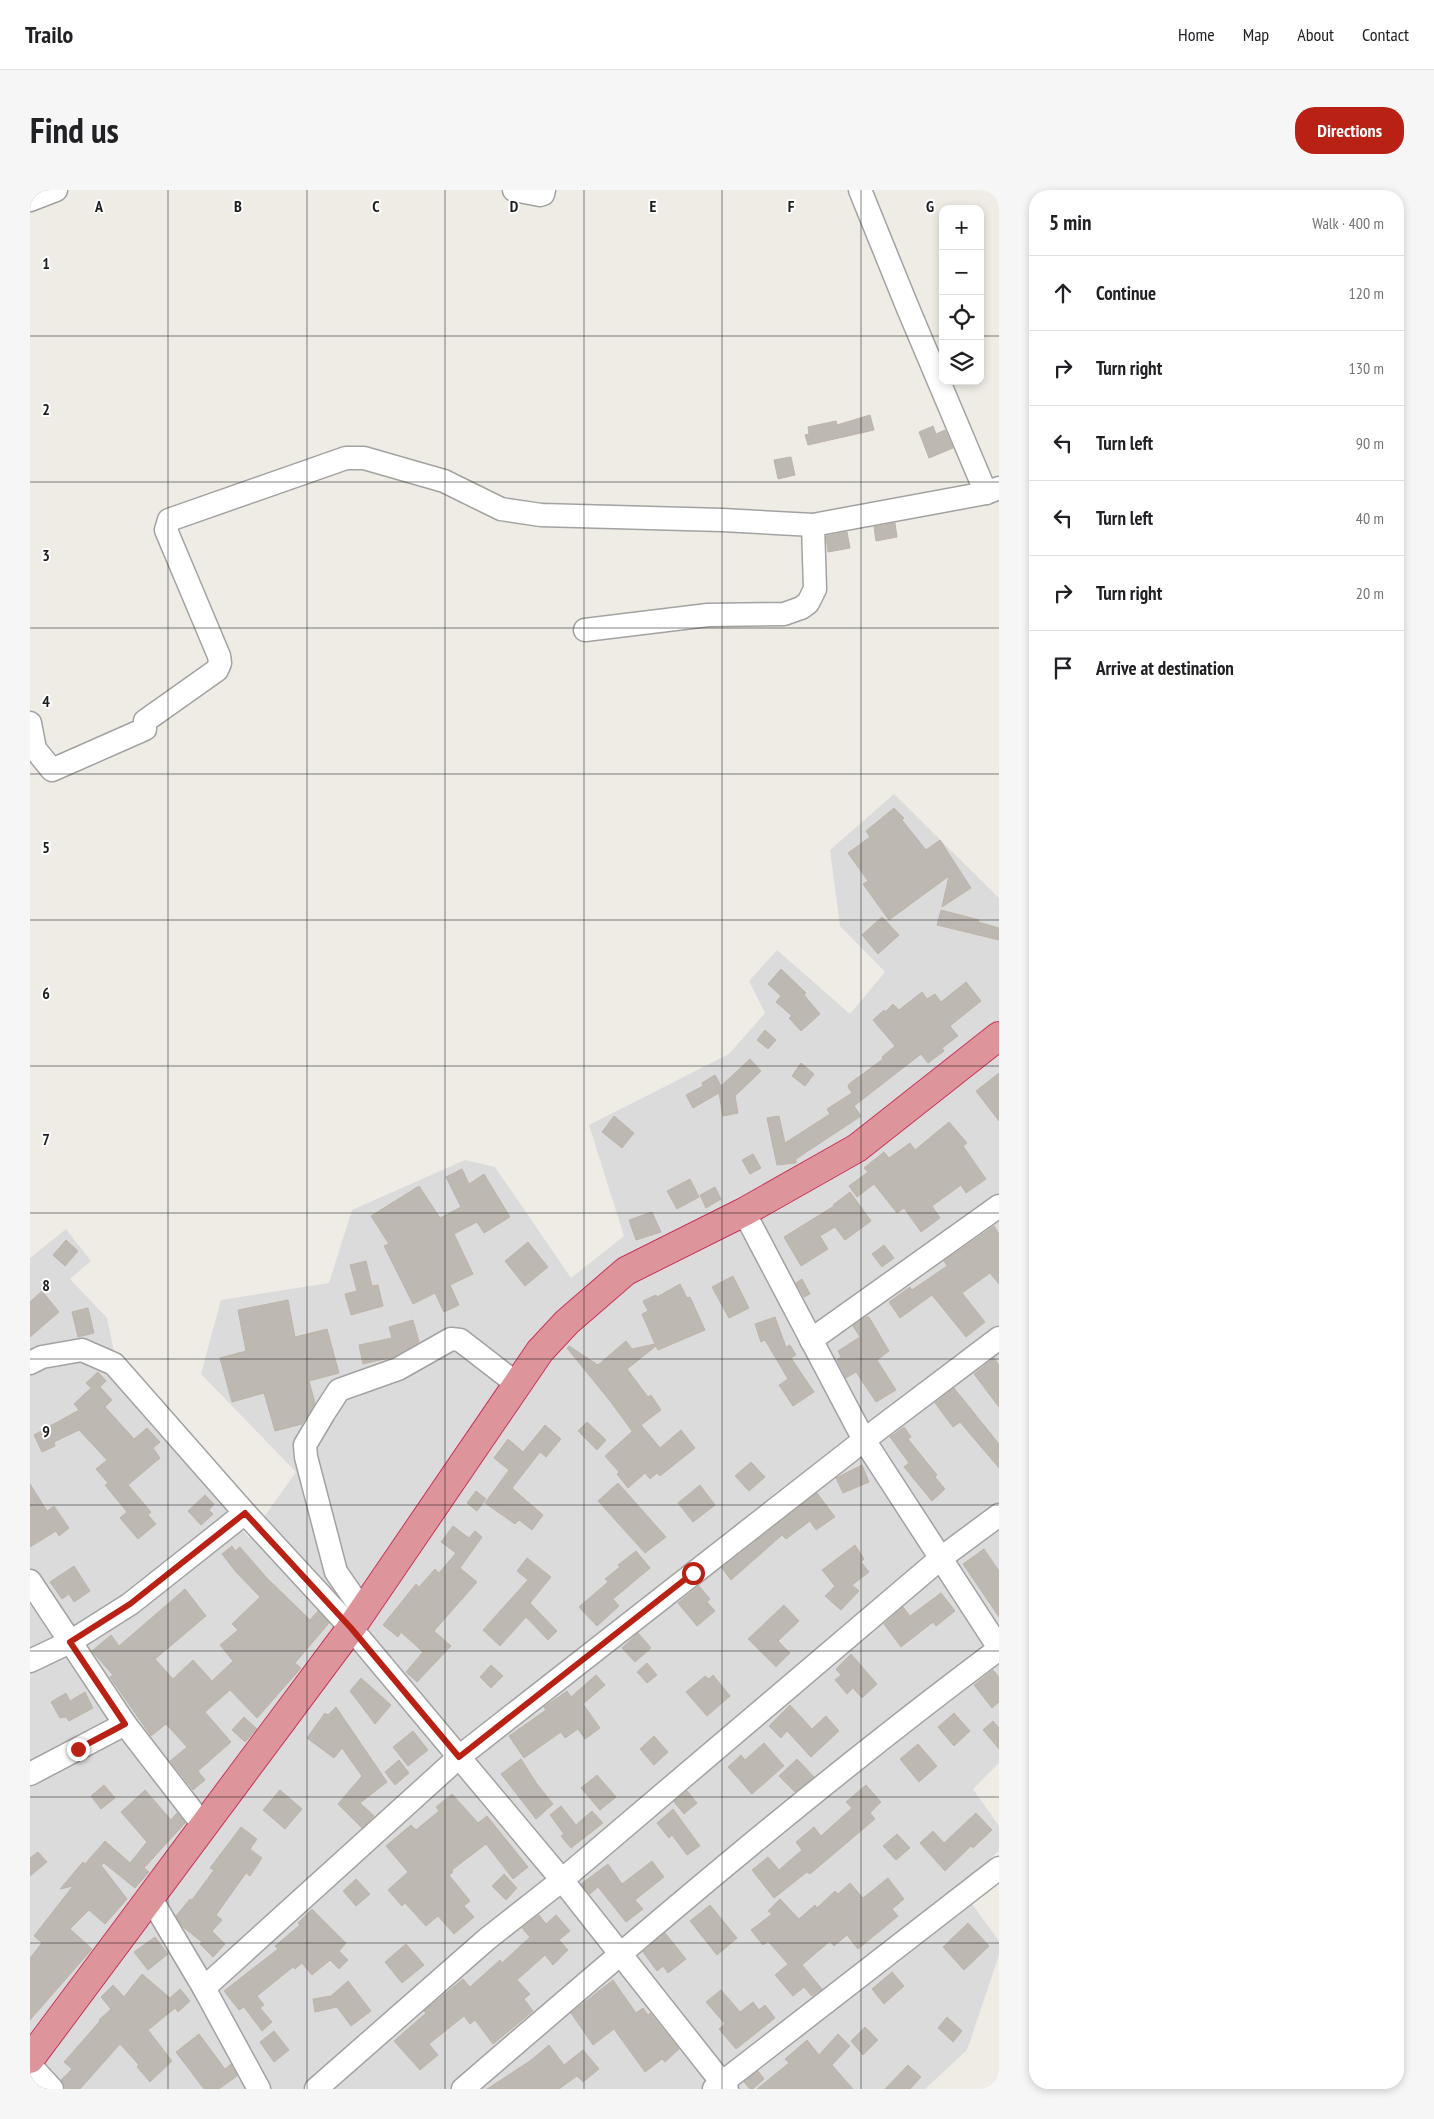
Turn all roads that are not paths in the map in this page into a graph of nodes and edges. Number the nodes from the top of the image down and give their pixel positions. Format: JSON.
{"nodes":[{"id":1,"x":56,"y":190,"type":"edge"},
{"id":2,"x":514,"y":190,"type":"edge"},
{"id":3,"x":544,"y":190,"type":"edge"},
{"id":4,"x":860,"y":190,"type":"edge"},
{"id":5,"x":30,"y":200,"type":"edge"},
{"id":6,"x":992,"y":491,"type":"edge"},
{"id":7,"x":813,"y":525,"type":"junction"},
{"id":8,"x":585,"y":630,"type":"dead end"},
{"id":9,"x":30,"y":723,"type":"edge"},
{"id":10,"x":999,"y":1036,"type":"edge"},
{"id":11,"x":999,"y":1206,"type":"edge"},
{"id":12,"x":744,"y":1212,"type":"junction"},
{"id":13,"x":999,"y":1338,"type":"edge"},
{"id":14,"x":811,"y":1340,"type":"junction"},
{"id":15,"x":34,"y":1356,"type":"edge"},
{"id":16,"x":517,"y":1384,"type":"junction"},
{"id":17,"x":864,"y":1440,"type":"junction"},
{"id":18,"x":245,"y":1513,"type":"junction"},
{"id":19,"x":999,"y":1515,"type":"edge"},
{"id":20,"x":940,"y":1558,"type":"junction"},
{"id":21,"x":30,"y":1581,"type":"edge"},
{"id":22,"x":357,"y":1620,"type":"junction"},
{"id":23,"x":70,"y":1642,"type":"junction"},
{"id":24,"x":999,"y":1648,"type":"edge"},
{"id":25,"x":30,"y":1661,"type":"edge"},
{"id":26,"x":125,"y":1724,"type":"junction"},
{"id":27,"x":459,"y":1757,"type":"junction"},
{"id":28,"x":30,"y":1774,"type":"edge"},
{"id":29,"x":203,"y":1825,"type":"junction"},
{"id":30,"x":999,"y":1868,"type":"edge"},
{"id":31,"x":562,"y":1880,"type":"junction"},
{"id":32,"x":150,"y":1897,"type":"junction"},
{"id":33,"x":620,"y":1954,"type":"junction"},
{"id":34,"x":204,"y":1988,"type":"junction"},
{"id":35,"x":31,"y":2057,"type":"edge"},
{"id":36,"x":721,"y":2087,"type":"edge"},
{"id":37,"x":52,"y":2089,"type":"edge"},
{"id":38,"x":258,"y":2089,"type":"edge"},
{"id":39,"x":316,"y":2089,"type":"edge"},
{"id":40,"x":463,"y":2089,"type":"edge"}],
"edges":[{"from":1,"to":5,"type":"street"},
{"from":2,"to":3,"type":"street"},
{"from":4,"to":6,"type":"street"},
{"from":6,"to":7,"type":"street"},
{"from":7,"to":8,"type":"street"},
{"from":7,"to":9,"type":"street"},
{"from":10,"to":12,"type":"highway"},
{"from":11,"to":14,"type":"street"},
{"from":12,"to":14,"type":"street"},
{"from":12,"to":16,"type":"highway"},
{"from":13,"to":17,"type":"street"},
{"from":14,"to":17,"type":"street"},
{"from":15,"to":18,"type":"street"},
{"from":16,"to":22,"type":"highway"},
{"from":16,"to":22,"type":"street"},
{"from":17,"to":20,"type":"street"},
{"from":17,"to":27,"type":"street"},
{"from":18,"to":22,"type":"street"},
{"from":18,"to":23,"type":"street"},
{"from":19,"to":20,"type":"street"},
{"from":20,"to":24,"type":"street"},
{"from":20,"to":31,"type":"street"},
{"from":21,"to":23,"type":"street"},
{"from":22,"to":27,"type":"street"},
{"from":22,"to":29,"type":"highway"},
{"from":23,"to":25,"type":"street"},
{"from":23,"to":26,"type":"street"},
{"from":24,"to":33,"type":"street"},
{"from":26,"to":28,"type":"street"},
{"from":26,"to":29,"type":"street"},
{"from":27,"to":31,"type":"street"},
{"from":27,"to":34,"type":"street"},
{"from":29,"to":32,"type":"highway"},
{"from":30,"to":36,"type":"street"},
{"from":31,"to":33,"type":"street"},
{"from":31,"to":39,"type":"street"},
{"from":32,"to":34,"type":"street"},
{"from":32,"to":35,"type":"highway"},
{"from":33,"to":36,"type":"street"},
{"from":33,"to":40,"type":"street"},
{"from":34,"to":38,"type":"street"},
{"from":35,"to":37,"type":"street"}]}
